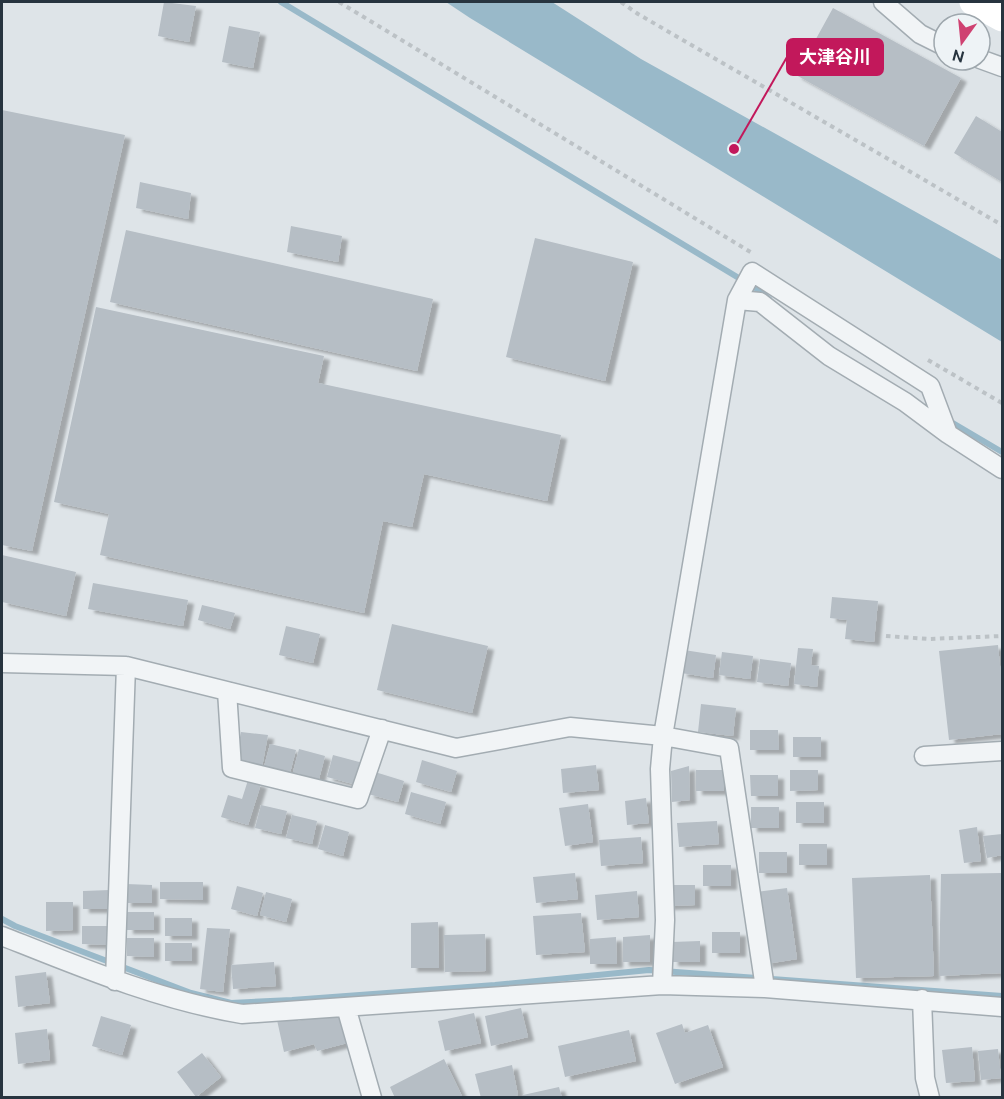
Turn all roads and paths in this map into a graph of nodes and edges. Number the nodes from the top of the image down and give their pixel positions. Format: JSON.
{"nodes":[{"id":1,"x":339,"y":2,"type":"edge"},
{"id":2,"x":621,"y":2,"type":"edge"},
{"id":3,"x":883,"y":2,"type":"edge"},
{"id":4,"x":973,"y":2,"type":"edge"},
{"id":5,"x":1002,"y":18,"type":"edge"},
{"id":6,"x":932,"y":40,"type":"edge"},
{"id":7,"x":1002,"y":225,"type":"edge"},
{"id":8,"x":754,"y":254,"type":"dead end"},
{"id":9,"x":737,"y":300,"type":"junction"},
{"id":10,"x":927,"y":359,"type":"dead end"},
{"id":11,"x":1002,"y":403,"type":"edge"},
{"id":12,"x":948,"y":434,"type":"junction"},
{"id":13,"x":1002,"y":469,"type":"edge"},
{"id":14,"x":886,"y":636,"type":"dead end"},
{"id":15,"x":1002,"y":636,"type":"edge"},
{"id":16,"x":2,"y":663,"type":"edge"},
{"id":17,"x":126,"y":666,"type":"junction"},
{"id":18,"x":227,"y":691,"type":"junction"},
{"id":19,"x":382,"y":729,"type":"junction"},
{"id":20,"x":663,"y":736,"type":"junction"},
{"id":21,"x":1002,"y":752,"type":"edge"},
{"id":22,"x":924,"y":756,"type":"dead end"},
{"id":23,"x":2,"y":936,"type":"edge"},
{"id":24,"x":115,"y":981,"type":"junction"},
{"id":25,"x":662,"y":985,"type":"junction"},
{"id":26,"x":765,"y":988,"type":"junction"},
{"id":27,"x":921,"y":999,"type":"junction"},
{"id":28,"x":346,"y":1007,"type":"junction"},
{"id":29,"x":1002,"y":1007,"type":"edge"},
{"id":30,"x":372,"y":1098,"type":"edge"},
{"id":31,"x":930,"y":1098,"type":"edge"}],
"edges":[{"from":1,"to":8,"type":"path"},
{"from":2,"to":7,"type":"path"},
{"from":3,"to":6,"type":"street"},
{"from":4,"to":5,"type":"main road"},
{"from":9,"to":12,"type":"street"},
{"from":9,"to":12,"type":"street"},
{"from":9,"to":20,"type":"street"},
{"from":10,"to":11,"type":"path"},
{"from":12,"to":13,"type":"street"},
{"from":14,"to":15,"type":"path"},
{"from":16,"to":17,"type":"street"},
{"from":17,"to":18,"type":"street"},
{"from":17,"to":24,"type":"street"},
{"from":18,"to":19,"type":"street"},
{"from":18,"to":19,"type":"street"},
{"from":19,"to":20,"type":"street"},
{"from":20,"to":25,"type":"street"},
{"from":20,"to":26,"type":"street"},
{"from":21,"to":22,"type":"street"},
{"from":23,"to":24,"type":"street"},
{"from":24,"to":28,"type":"street"},
{"from":25,"to":26,"type":"street"},
{"from":25,"to":28,"type":"street"},
{"from":26,"to":27,"type":"street"},
{"from":27,"to":29,"type":"street"},
{"from":27,"to":31,"type":"street"},
{"from":28,"to":30,"type":"street"}]}
